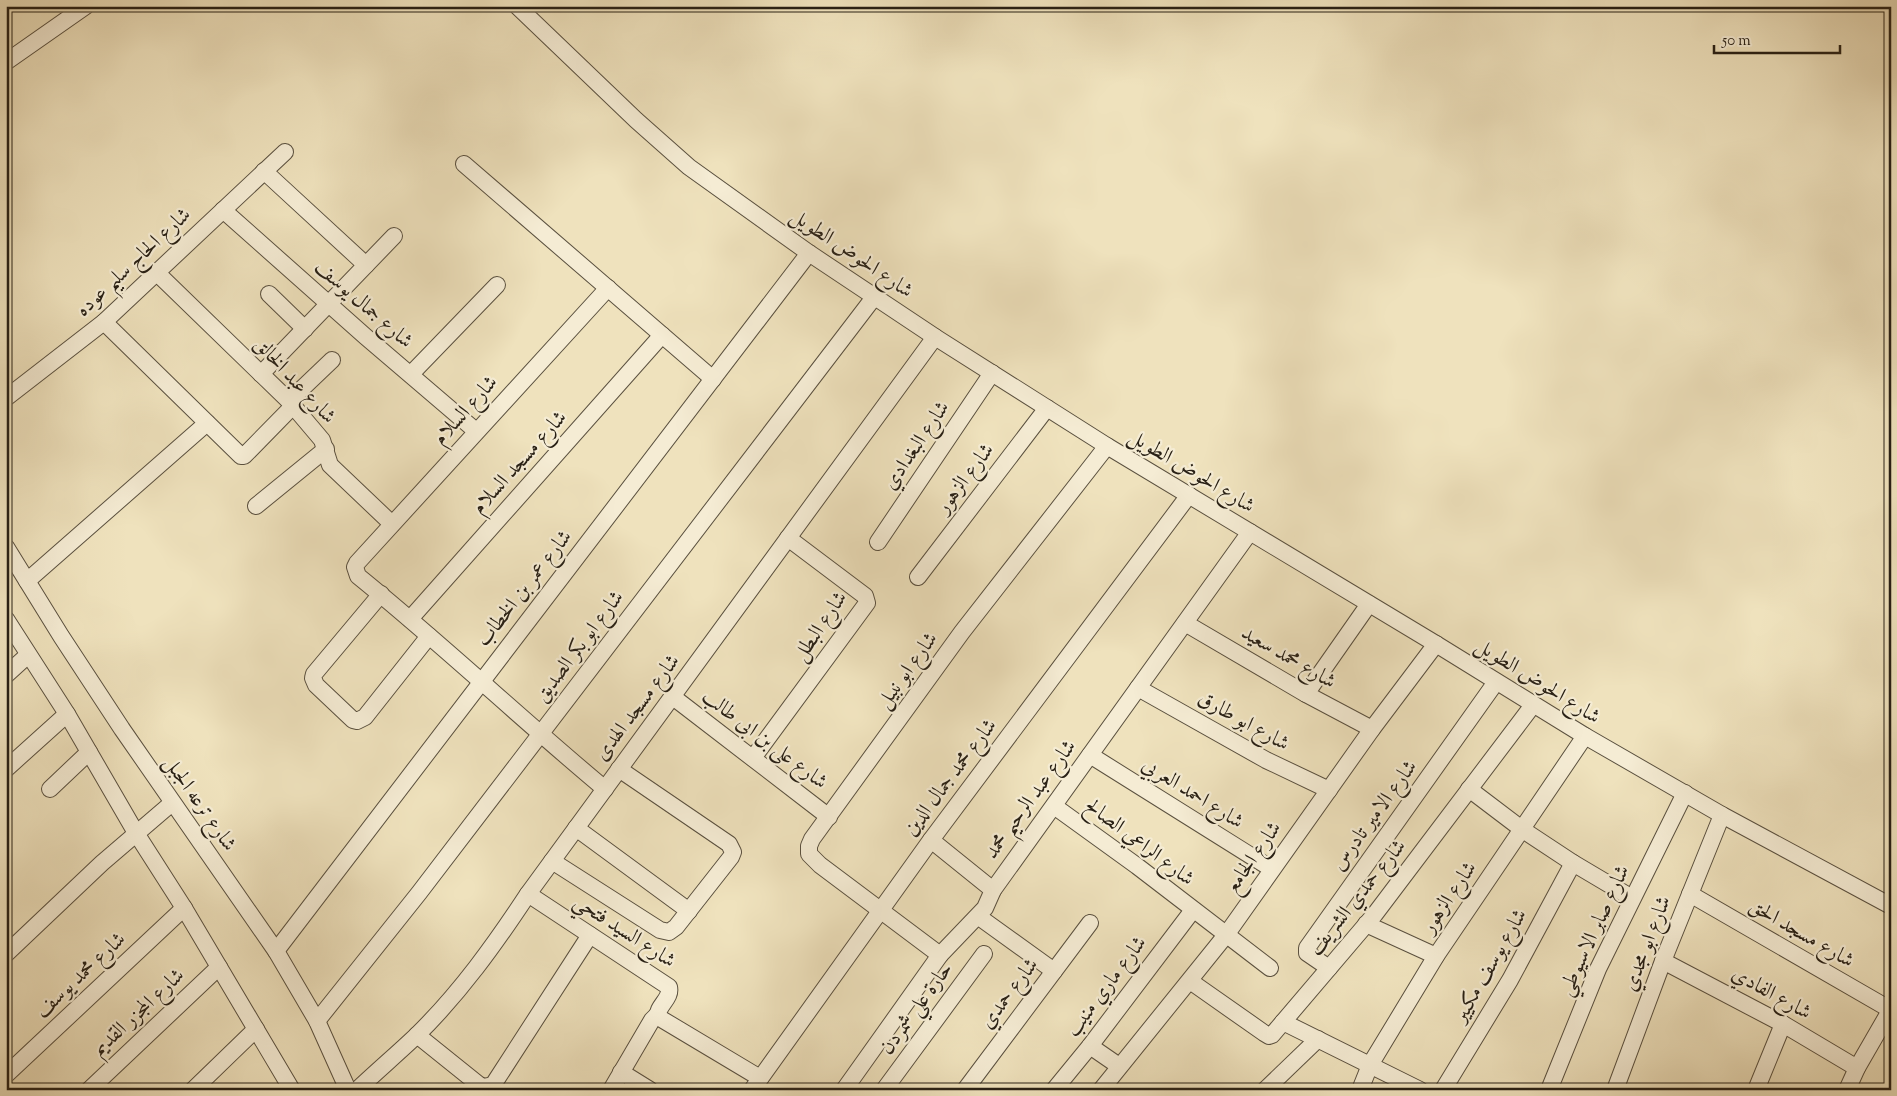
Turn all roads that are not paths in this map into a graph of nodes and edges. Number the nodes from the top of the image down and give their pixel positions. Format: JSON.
{"nodes":[{"id":1,"x":517,"y":6,"type":"edge"},
{"id":2,"x":83,"y":7,"type":"edge"},
{"id":3,"x":6,"y":62,"type":"edge"},
{"id":4,"x":285,"y":152,"type":"dead end"},
{"id":5,"x":464,"y":164,"type":"dead end"},
{"id":6,"x":264,"y":171,"type":"junction"},
{"id":7,"x":223,"y":210,"type":"junction"},
{"id":8,"x":394,"y":236,"type":"dead end"},
{"id":9,"x":809,"y":253,"type":"junction"},
{"id":10,"x":366,"y":265,"type":"junction"},
{"id":11,"x":156,"y":272,"type":"junction"},
{"id":12,"x":497,"y":285,"type":"dead end"},
{"id":13,"x":608,"y":288,"type":"junction"},
{"id":14,"x":269,"y":294,"type":"dead end"},
{"id":15,"x":874,"y":296,"type":"junction"},
{"id":16,"x":329,"y":304,"type":"junction"},
{"id":17,"x":104,"y":322,"type":"junction"},
{"id":18,"x":305,"y":329,"type":"junction"},
{"id":19,"x":662,"y":335,"type":"junction"},
{"id":20,"x":935,"y":336,"type":"junction"},
{"id":21,"x":332,"y":360,"type":"dead end"},
{"id":22,"x":992,"y":373,"type":"junction"},
{"id":23,"x":262,"y":374,"type":"junction"},
{"id":24,"x":411,"y":374,"type":"junction"},
{"id":25,"x":713,"y":379,"type":"junction"},
{"id":26,"x":6,"y":398,"type":"edge"},
{"id":27,"x":291,"y":404,"type":"junction"},
{"id":28,"x":1047,"y":408,"type":"junction"},
{"id":29,"x":207,"y":423,"type":"junction"},
{"id":30,"x":476,"y":431,"type":"junction"},
{"id":31,"x":1106,"y":446,"type":"junction"},
{"id":32,"x":326,"y":449,"type":"junction"},
{"id":33,"x":1189,"y":495,"type":"junction"},
{"id":34,"x":256,"y":506,"type":"dead end"},
{"id":35,"x":392,"y":524,"type":"junction"},
{"id":36,"x":1250,"y":532,"type":"junction"},
{"id":37,"x":788,"y":538,"type":"junction"},
{"id":38,"x":878,"y":542,"type":"dead end"},
{"id":39,"x":6,"y":547,"type":"edge"},
{"id":40,"x":918,"y":577,"type":"dead end"},
{"id":41,"x":27,"y":581,"type":"junction"},
{"id":42,"x":380,"y":594,"type":"junction"},
{"id":43,"x":1370,"y":604,"type":"junction"},
{"id":44,"x":6,"y":619,"type":"edge"},
{"id":45,"x":410,"y":619,"type":"junction"},
{"id":46,"x":1185,"y":623,"type":"junction"},
{"id":47,"x":429,"y":636,"type":"junction"},
{"id":48,"x":1436,"y":644,"type":"junction"},
{"id":49,"x":28,"y":655,"type":"junction"},
{"id":50,"x":6,"y":675,"type":"edge"},
{"id":51,"x":480,"y":682,"type":"junction"},
{"id":52,"x":1496,"y":682,"type":"junction"},
{"id":53,"x":1138,"y":688,"type":"junction"},
{"id":54,"x":1306,"y":694,"type":"junction"},
{"id":55,"x":673,"y":697,"type":"junction"},
{"id":56,"x":1533,"y":705,"type":"junction"},
{"id":57,"x":67,"y":714,"type":"junction"},
{"id":58,"x":1372,"y":729,"type":"junction"},
{"id":59,"x":540,"y":735,"type":"junction"},
{"id":60,"x":1585,"y":736,"type":"junction"},
{"id":61,"x":89,"y":752,"type":"junction"},
{"id":62,"x":1090,"y":755,"type":"junction"},
{"id":63,"x":753,"y":758,"type":"junction"},
{"id":64,"x":6,"y":769,"type":"edge"},
{"id":65,"x":620,"y":769,"type":"junction"},
{"id":66,"x":50,"y":789,"type":"dead end"},
{"id":67,"x":605,"y":789,"type":"junction"},
{"id":68,"x":1469,"y":789,"type":"junction"},
{"id":69,"x":1329,"y":790,"type":"junction"},
{"id":70,"x":1685,"y":793,"type":"junction"},
{"id":71,"x":172,"y":803,"type":"junction"},
{"id":72,"x":1054,"y":806,"type":"junction"},
{"id":73,"x":1722,"y":815,"type":"junction"},
{"id":74,"x":829,"y":816,"type":"junction"},
{"id":75,"x":576,"y":828,"type":"junction"},
{"id":76,"x":1523,"y":830,"type":"junction"},
{"id":77,"x":136,"y":833,"type":"junction"},
{"id":78,"x":931,"y":840,"type":"junction"},
{"id":79,"x":552,"y":861,"type":"junction"},
{"id":80,"x":1573,"y":862,"type":"junction"},
{"id":81,"x":1272,"y":869,"type":"junction"},
{"id":82,"x":993,"y":890,"type":"junction"},
{"id":83,"x":528,"y":894,"type":"junction"},
{"id":84,"x":1690,"y":894,"type":"junction"},
{"id":85,"x":1632,"y":898,"type":"junction"},
{"id":86,"x":1891,"y":906,"type":"edge"},
{"id":87,"x":184,"y":908,"type":"junction"},
{"id":88,"x":880,"y":910,"type":"junction"},
{"id":89,"x":1193,"y":910,"type":"junction"},
{"id":90,"x":689,"y":911,"type":"junction"},
{"id":91,"x":979,"y":917,"type":"junction"},
{"id":92,"x":1090,"y":923,"type":"dead end"},
{"id":93,"x":1366,"y":924,"type":"junction"},
{"id":94,"x":1226,"y":935,"type":"junction"},
{"id":95,"x":590,"y":936,"type":"junction"},
{"id":96,"x":276,"y":951,"type":"junction"},
{"id":97,"x":6,"y":954,"type":"edge"},
{"id":98,"x":984,"y":954,"type":"dead end"},
{"id":99,"x":940,"y":955,"type":"junction"},
{"id":100,"x":1436,"y":956,"type":"junction"},
{"id":101,"x":1663,"y":961,"type":"junction"},
{"id":102,"x":219,"y":967,"type":"junction"},
{"id":103,"x":1270,"y":968,"type":"dead end"},
{"id":104,"x":1329,"y":968,"type":"junction"},
{"id":105,"x":1054,"y":971,"type":"junction"},
{"id":106,"x":1190,"y":981,"type":"junction"},
{"id":107,"x":1891,"y":1009,"type":"edge"},
{"id":108,"x":657,"y":1015,"type":"junction"},
{"id":109,"x":316,"y":1022,"type":"junction"},
{"id":110,"x":1283,"y":1022,"type":"junction"},
{"id":111,"x":1783,"y":1024,"type":"junction"},
{"id":112,"x":256,"y":1029,"type":"junction"},
{"id":113,"x":417,"y":1035,"type":"junction"},
{"id":114,"x":1318,"y":1039,"type":"junction"},
{"id":115,"x":1090,"y":1046,"type":"junction"},
{"id":116,"x":1370,"y":1065,"type":"junction"},
{"id":117,"x":1119,"y":1066,"type":"junction"},
{"id":118,"x":1857,"y":1068,"type":"junction"},
{"id":119,"x":621,"y":1072,"type":"junction"},
{"id":120,"x":6,"y":1076,"type":"edge"},
{"id":121,"x":756,"y":1084,"type":"edge"},
{"id":122,"x":1106,"y":1088,"type":"edge"},
{"id":123,"x":89,"y":1090,"type":"edge"},
{"id":124,"x":193,"y":1090,"type":"edge"},
{"id":125,"x":292,"y":1090,"type":"edge"},
{"id":126,"x":348,"y":1090,"type":"edge"},
{"id":127,"x":357,"y":1090,"type":"edge"},
{"id":128,"x":611,"y":1090,"type":"edge"},
{"id":129,"x":650,"y":1090,"type":"edge"},
{"id":130,"x":844,"y":1090,"type":"edge"},
{"id":131,"x":884,"y":1090,"type":"edge"},
{"id":132,"x":965,"y":1090,"type":"edge"},
{"id":133,"x":1054,"y":1090,"type":"edge"},
{"id":134,"x":1265,"y":1090,"type":"edge"},
{"id":135,"x":1360,"y":1090,"type":"edge"},
{"id":136,"x":1420,"y":1090,"type":"edge"},
{"id":137,"x":1443,"y":1090,"type":"edge"},
{"id":138,"x":1550,"y":1090,"type":"edge"},
{"id":139,"x":1616,"y":1090,"type":"edge"},
{"id":140,"x":1756,"y":1090,"type":"edge"},
{"id":141,"x":1847,"y":1090,"type":"edge"}],
"edges":[{"from":1,"to":9,"type":"street","name":"شارع الحوض الطويل"},
{"from":2,"to":3,"type":"street"},
{"from":4,"to":6,"type":"street","name":"شارع الحاج سليم عوده"},
{"from":5,"to":13,"type":"street"},
{"from":6,"to":7,"type":"street","name":"شارع الحاج سليم عوده"},
{"from":6,"to":10,"type":"street"},
{"from":7,"to":11,"type":"street","name":"شارع الحاج سليم عوده"},
{"from":7,"to":16,"type":"street","name":"شارع جمال يوسف"},
{"from":8,"to":10,"type":"street"},
{"from":9,"to":15,"type":"street","name":"شارع الحوض الطويل"},
{"from":9,"to":25,"type":"street","name":"شارع عمر بن الخطاب"},
{"from":10,"to":16,"type":"street"},
{"from":11,"to":17,"type":"street","name":"شارع الحاج سليم عوده"},
{"from":11,"to":23,"type":"street","name":"شارع عبد الخالق"},
{"from":12,"to":24,"type":"street"},
{"from":13,"to":19,"type":"street"},
{"from":13,"to":30,"type":"street","name":"شارع السلام"},
{"from":14,"to":18,"type":"street"},
{"from":15,"to":20,"type":"street","name":"شارع الحوض الطويل"},
{"from":15,"to":59,"type":"street","name":"شارع ابو بكر الصديق"},
{"from":16,"to":18,"type":"street"},
{"from":16,"to":24,"type":"street","name":"شارع جمال يوسف"},
{"from":17,"to":26,"type":"street","name":"شارع الحاج سليم عوده"},
{"from":17,"to":29,"type":"street"},
{"from":18,"to":23,"type":"street"},
{"from":19,"to":25,"type":"street"},
{"from":19,"to":45,"type":"street","name":"شارع مسجد السلام"},
{"from":20,"to":22,"type":"street","name":"شارع الحوض الطويل"},
{"from":20,"to":37,"type":"street","name":"شارع مسجد الهدى"},
{"from":21,"to":27,"type":"street"},
{"from":22,"to":28,"type":"street","name":"شارع الحوض الطويل"},
{"from":22,"to":38,"type":"street","name":"شارع البغدادي"},
{"from":23,"to":27,"type":"street","name":"شارع عبد الخالق"},
{"from":24,"to":30,"type":"street","name":"شارع جمال يوسف"},
{"from":25,"to":51,"type":"street","name":"شارع عمر بن الخطاب"},
{"from":27,"to":29,"type":"street"},
{"from":27,"to":32,"type":"street","name":"شارع عبد الخالق"},
{"from":28,"to":31,"type":"street","name":"شارع الحوض الطويل"},
{"from":28,"to":40,"type":"street","name":"شارع الزهور"},
{"from":29,"to":41,"type":"street"},
{"from":30,"to":35,"type":"street","name":"شارع السلام"},
{"from":31,"to":33,"type":"street","name":"شارع الحوض الطويل"},
{"from":31,"to":74,"type":"street","name":"شارع ابو نبيل"},
{"from":32,"to":34,"type":"street"},
{"from":32,"to":35,"type":"street","name":"شارع عبد الخالق"},
{"from":33,"to":36,"type":"street","name":"شارع الحوض الطويل"},
{"from":33,"to":78,"type":"street","name":"شارع محمد جمال الدين"},
{"from":35,"to":42,"type":"street","name":"شارع السلام"},
{"from":36,"to":43,"type":"street","name":"شارع الحوض الطويل"},
{"from":36,"to":46,"type":"street","name":"شارع عبد الرحيم محمد"},
{"from":37,"to":55,"type":"street","name":"شارع مسجد الهدى"},
{"from":37,"to":63,"type":"street","name":"شارع البطل"},
{"from":39,"to":41,"type":"street","name":"شارع ترعه الجبل"},
{"from":41,"to":71,"type":"street","name":"شارع ترعه الجبل"},
{"from":42,"to":45,"type":"street"},
{"from":42,"to":47,"type":"street"},
{"from":43,"to":48,"type":"street","name":"شارع الحوض الطويل"},
{"from":43,"to":54,"type":"street"},
{"from":44,"to":49,"type":"street"},
{"from":45,"to":47,"type":"street"},
{"from":46,"to":53,"type":"street","name":"شارع عبد الرحيم محمد"},
{"from":46,"to":54,"type":"street","name":"شارع محمد سعيد"},
{"from":47,"to":51,"type":"street"},
{"from":48,"to":52,"type":"street","name":"شارع الحوض الطويل"},
{"from":48,"to":58,"type":"street","name":"شارع الجامع"},
{"from":49,"to":50,"type":"street"},
{"from":49,"to":57,"type":"street"},
{"from":51,"to":59,"type":"street"},
{"from":51,"to":96,"type":"street","name":"شارع عمر بن الخطاب"},
{"from":52,"to":56,"type":"street","name":"شارع الحوض الطويل"},
{"from":52,"to":104,"type":"street","name":"شارع الامير تادرس"},
{"from":53,"to":62,"type":"street","name":"شارع عبد الرحيم محمد"},
{"from":53,"to":69,"type":"street","name":"شارع ابو طارق"},
{"from":54,"to":58,"type":"street","name":"شارع محمد سعيد"},
{"from":55,"to":63,"type":"street","name":"شارع على بن ابى طالب"},
{"from":55,"to":65,"type":"street","name":"شارع مسجد الهدى"},
{"from":56,"to":60,"type":"street","name":"شارع الحوض الطويل"},
{"from":56,"to":68,"type":"street","name":"شارع حمدي الشريف"},
{"from":57,"to":61,"type":"street"},
{"from":57,"to":64,"type":"street"},
{"from":58,"to":69,"type":"street","name":"شارع الجامع"},
{"from":59,"to":67,"type":"street"},
{"from":59,"to":109,"type":"street","name":"شارع ابو بكر الصديق"},
{"from":60,"to":70,"type":"street","name":"شارع الحوض الطويل"},
{"from":60,"to":76,"type":"street","name":"شارع الزهور"},
{"from":61,"to":66,"type":"street"},
{"from":61,"to":77,"type":"street"},
{"from":62,"to":72,"type":"street","name":"شارع عبد الرحيم محمد"},
{"from":62,"to":81,"type":"street","name":"شارع احمد العربي"},
{"from":63,"to":74,"type":"street","name":"شارع على بن ابى طالب"},
{"from":65,"to":67,"type":"street","name":"شارع مسجد الهدى"},
{"from":65,"to":90,"type":"street"},
{"from":67,"to":75,"type":"street","name":"شارع مسجد الهدى"},
{"from":68,"to":76,"type":"street"},
{"from":68,"to":93,"type":"street","name":"شارع حمدي الشريف"},
{"from":69,"to":81,"type":"street","name":"شارع الجامع"},
{"from":70,"to":73,"type":"street","name":"شارع الحوض الطويل"},
{"from":70,"to":85,"type":"street","name":"شارع صابر الاسيوطي"},
{"from":71,"to":77,"type":"street"},
{"from":71,"to":96,"type":"street","name":"شارع ترعه الجبل"},
{"from":72,"to":82,"type":"street","name":"شارع عبد الرحيم محمد"},
{"from":72,"to":89,"type":"street","name":"شارع الراعي الصالح"},
{"from":73,"to":84,"type":"street","name":"شارع ابو مجدي"},
{"from":73,"to":86,"type":"street","name":"شارع الحوض الطويل"},
{"from":74,"to":88,"type":"street","name":"شارع ابو نبيل"},
{"from":75,"to":79,"type":"street","name":"شارع مسجد الهدى"},
{"from":75,"to":90,"type":"street"},
{"from":76,"to":80,"type":"street"},
{"from":76,"to":100,"type":"street","name":"شارع الزهور"},
{"from":77,"to":87,"type":"street"},
{"from":77,"to":97,"type":"street"},
{"from":78,"to":82,"type":"street"},
{"from":78,"to":88,"type":"street","name":"شارع محمد جمال الدين"},
{"from":79,"to":83,"type":"street","name":"شارع مسجد الهدى"},
{"from":79,"to":90,"type":"street"},
{"from":80,"to":85,"type":"street"},
{"from":80,"to":137,"type":"street","name":"شارع يوسف مكيير"},
{"from":81,"to":94,"type":"street","name":"شارع الجامع"},
{"from":82,"to":91,"type":"street","name":"شارع عبد الرحيم محمد"},
{"from":83,"to":95,"type":"street","name":"شارع السيد فتحي"},
{"from":83,"to":113,"type":"street","name":"شارع مسجد الهدى"},
{"from":84,"to":101,"type":"street","name":"شارع ابو مجدي"},
{"from":84,"to":107,"type":"street","name":"شارع مسجد الحق"},
{"from":85,"to":138,"type":"street","name":"شارع صابر الاسيوطي"},
{"from":87,"to":102,"type":"street"},
{"from":87,"to":120,"type":"street","name":"شارع محمد يوسف"},
{"from":88,"to":99,"type":"street"},
{"from":88,"to":121,"type":"street","name":"شارع محمد جمال الدين"},
{"from":89,"to":94,"type":"street","name":"شارع الراعي الصالح"},
{"from":89,"to":115,"type":"street","name":"شارع ماري منيب"},
{"from":91,"to":99,"type":"street","name":"شارع عبد الرحيم محمد"},
{"from":91,"to":105,"type":"street"},
{"from":92,"to":105,"type":"street","name":"شارع حمدي"},
{"from":93,"to":100,"type":"street"},
{"from":93,"to":104,"type":"street","name":"شارع حمدي الشريف"},
{"from":94,"to":103,"type":"street","name":"شارع الراعي الصالح"},
{"from":94,"to":106,"type":"street","name":"شارع الجامع"},
{"from":95,"to":108,"type":"street","name":"شارع السيد فتحي"},
{"from":95,"to":113,"type":"street"},
{"from":96,"to":109,"type":"street","name":"شارع ترعه الجبل"},
{"from":98,"to":131,"type":"street","name":"حارة علي شمردن"},
{"from":99,"to":130,"type":"street","name":"شارع عبد الرحيم محمد"},
{"from":100,"to":116,"type":"street","name":"شارع الزهور"},
{"from":101,"to":111,"type":"street","name":"شارع الفادي"},
{"from":101,"to":139,"type":"street","name":"شارع ابو مجدي"},
{"from":102,"to":112,"type":"street"},
{"from":102,"to":123,"type":"street","name":"شارع المجزر القديم"},
{"from":104,"to":110,"type":"street","name":"شارع حمدي الشريف"},
{"from":105,"to":132,"type":"street","name":"شارع حمدي"},
{"from":106,"to":110,"type":"street","name":"شارع حمدي الشريف"},
{"from":106,"to":117,"type":"street","name":"شارع الجامع"},
{"from":107,"to":118,"type":"street"},
{"from":108,"to":119,"type":"street"},
{"from":108,"to":121,"type":"street"},
{"from":109,"to":126,"type":"street","name":"شارع ترعه الجبل"},
{"from":110,"to":114,"type":"street"},
{"from":111,"to":118,"type":"street","name":"شارع الفادي"},
{"from":111,"to":140,"type":"street"},
{"from":112,"to":124,"type":"street"},
{"from":112,"to":125,"type":"street"},
{"from":113,"to":127,"type":"street","name":"شارع مسجد الهدى"},
{"from":114,"to":116,"type":"street"},
{"from":114,"to":134,"type":"street"},
{"from":115,"to":117,"type":"street"},
{"from":115,"to":133,"type":"street","name":"شارع ماري منيب"},
{"from":116,"to":135,"type":"street","name":"شارع الزهور"},
{"from":116,"to":136,"type":"street"},
{"from":117,"to":122,"type":"street","name":"شارع الجامع"},
{"from":118,"to":141,"type":"street"},
{"from":119,"to":128,"type":"street"},
{"from":119,"to":129,"type":"street"}]}
